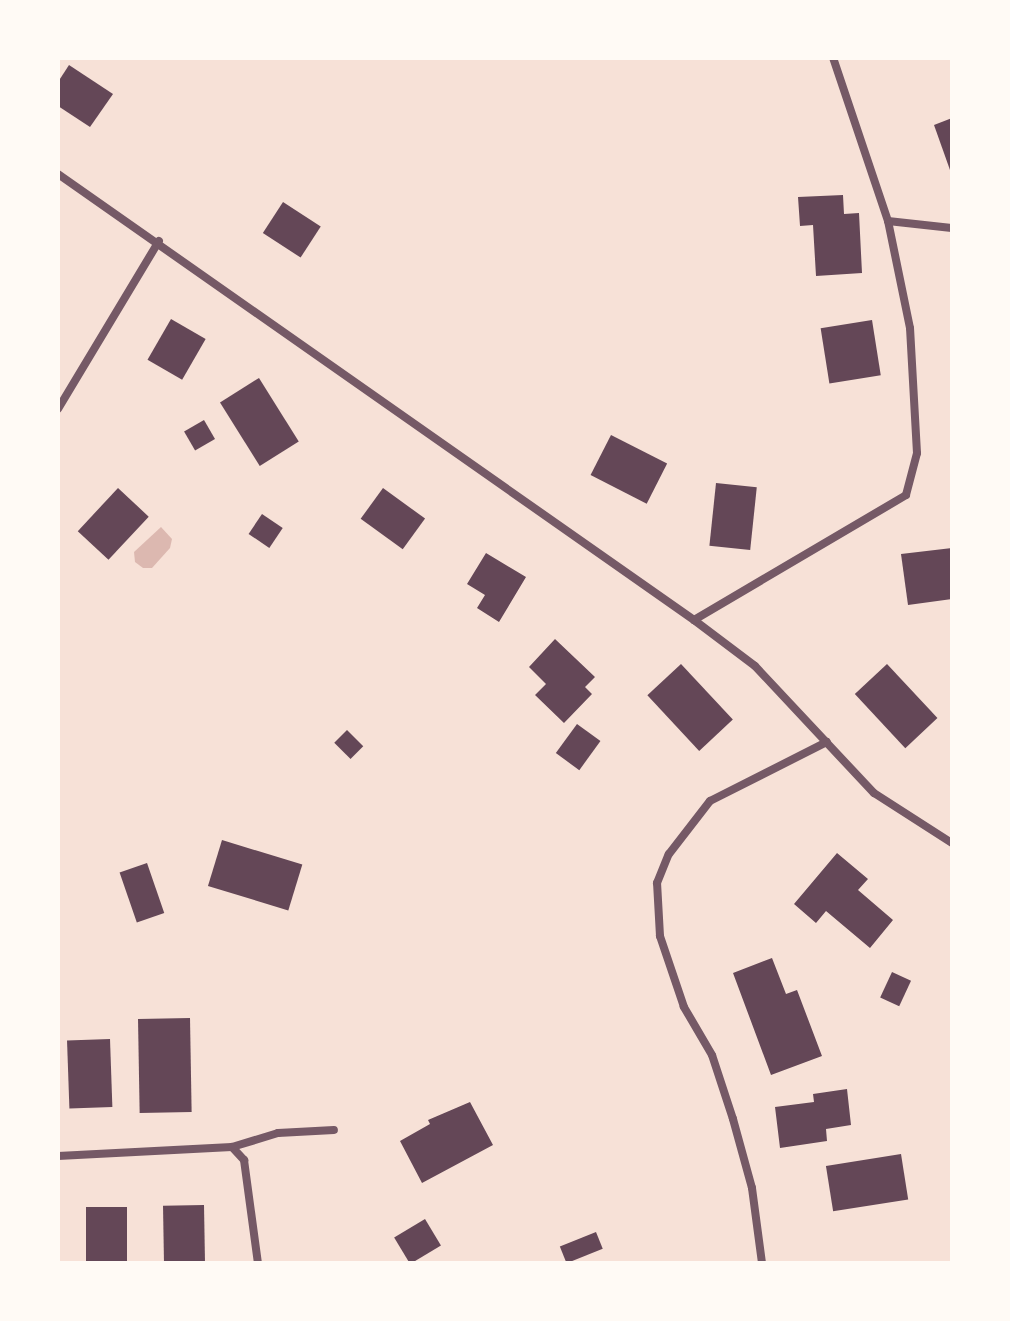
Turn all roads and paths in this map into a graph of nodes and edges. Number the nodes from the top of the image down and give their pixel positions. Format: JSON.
{"nodes":[{"id":1,"x":833,"y":58,"type":"edge"},
{"id":2,"x":58,"y":174,"type":"edge"},
{"id":3,"x":888,"y":221,"type":"junction"},
{"id":4,"x":952,"y":228,"type":"edge"},
{"id":5,"x":159,"y":241,"type":"junction"},
{"id":6,"x":58,"y":409,"type":"edge"},
{"id":7,"x":694,"y":620,"type":"junction"},
{"id":8,"x":827,"y":742,"type":"junction"},
{"id":9,"x":952,"y":843,"type":"edge"},
{"id":10,"x":334,"y":1130,"type":"dead end"},
{"id":11,"x":232,"y":1147,"type":"junction"},
{"id":12,"x":58,"y":1156,"type":"edge"},
{"id":13,"x":258,"y":1263,"type":"edge"},
{"id":14,"x":762,"y":1263,"type":"edge"}],
"edges":[{"from":1,"to":3,"type":"street"},
{"from":2,"to":5,"type":"street"},
{"from":3,"to":4,"type":"street"},
{"from":3,"to":7,"type":"street"},
{"from":5,"to":6,"type":"street"},
{"from":5,"to":7,"type":"street"},
{"from":7,"to":8,"type":"street"},
{"from":8,"to":9,"type":"street"},
{"from":8,"to":14,"type":"street"},
{"from":10,"to":11,"type":"street"},
{"from":11,"to":12,"type":"street"},
{"from":11,"to":13,"type":"street"}]}
